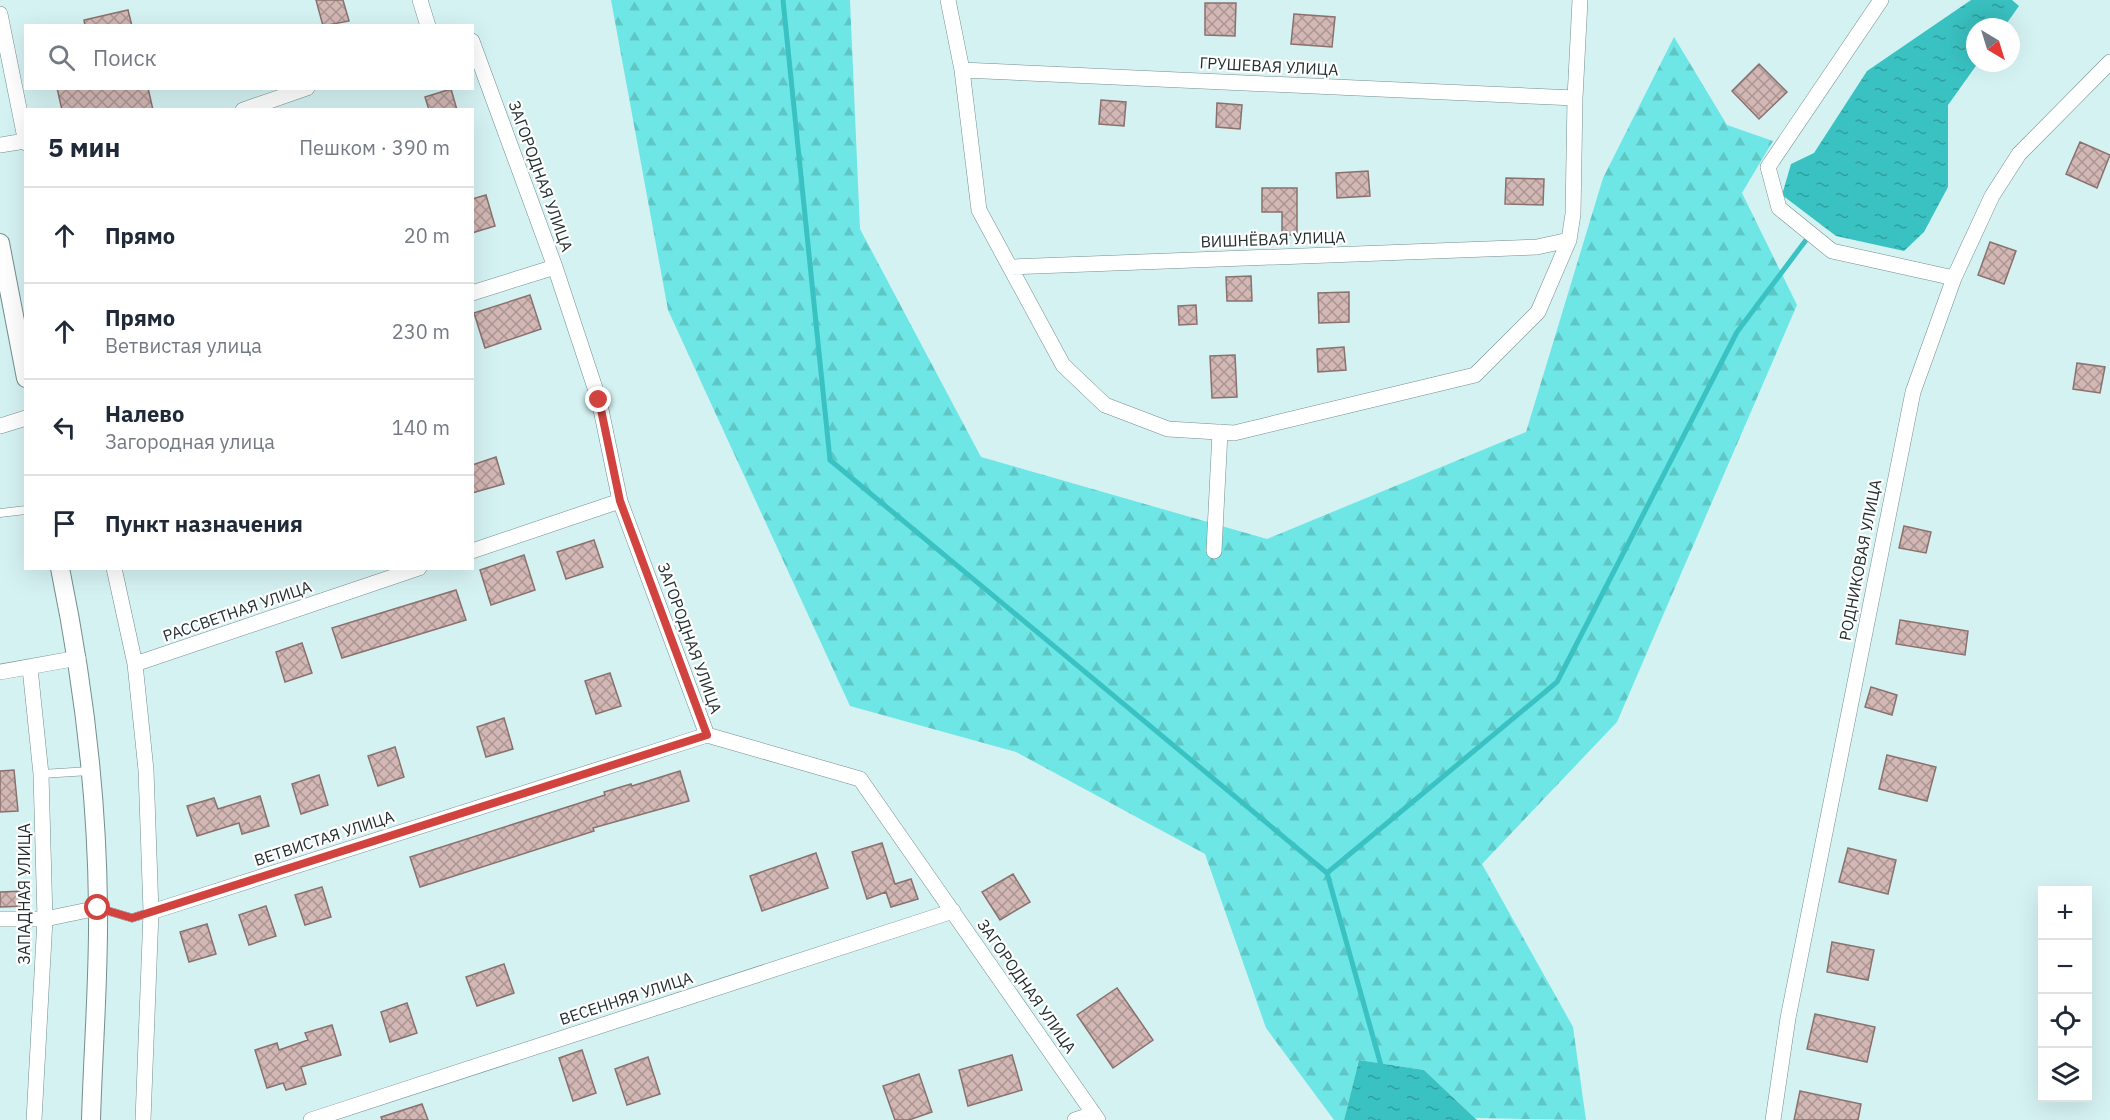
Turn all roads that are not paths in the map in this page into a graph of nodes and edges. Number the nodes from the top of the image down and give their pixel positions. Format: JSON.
{"nodes":[{"id":1,"x":420,"y":0,"type":"edge"},
{"id":2,"x":948,"y":0,"type":"edge"},
{"id":3,"x":1580,"y":0,"type":"edge"},
{"id":4,"x":1881,"y":0,"type":"edge"},
{"id":5,"x":0,"y":14,"type":"edge"},
{"id":6,"x":427,"y":24,"type":"edge"},
{"id":7,"x":474,"y":46,"type":"edge"},
{"id":8,"x":2110,"y":63,"type":"edge"},
{"id":9,"x":962,"y":70,"type":"junction"},
{"id":10,"x":301,"y":90,"type":"edge"},
{"id":11,"x":1575,"y":98,"type":"junction"},
{"id":12,"x":249,"y":108,"type":"edge"},
{"id":13,"x":24,"y":137,"type":"edge"},
{"id":14,"x":24,"y":142,"type":"edge"},
{"id":15,"x":0,"y":145,"type":"edge"},
{"id":16,"x":1569,"y":240,"type":"junction"},
{"id":17,"x":0,"y":243,"type":"edge"},
{"id":18,"x":555,"y":267,"type":"junction"},
{"id":19,"x":1010,"y":267,"type":"junction"},
{"id":20,"x":1954,"y":278,"type":"junction"},
{"id":21,"x":474,"y":292,"type":"edge"},
{"id":22,"x":24,"y":368,"type":"edge"},
{"id":23,"x":24,"y":419,"type":"edge"},
{"id":24,"x":0,"y":426,"type":"edge"},
{"id":25,"x":1220,"y":432,"type":"junction"},
{"id":26,"x":620,"y":501,"type":"junction"},
{"id":27,"x":24,"y":510,"type":"edge"},
{"id":28,"x":0,"y":513,"type":"edge"},
{"id":29,"x":474,"y":549,"type":"edge"},
{"id":30,"x":1214,"y":551,"type":"dead end"},
{"id":31,"x":60,"y":570,"type":"edge"},
{"id":32,"x":114,"y":570,"type":"edge"},
{"id":33,"x":413,"y":570,"type":"edge"},
{"id":34,"x":78,"y":658,"type":"junction"},
{"id":35,"x":135,"y":664,"type":"junction"},
{"id":36,"x":30,"y":668,"type":"junction"},
{"id":37,"x":0,"y":672,"type":"edge"},
{"id":38,"x":707,"y":735,"type":"junction"},
{"id":39,"x":91,"y":771,"type":"junction"},
{"id":40,"x":41,"y":774,"type":"junction"},
{"id":41,"x":98,"y":908,"type":"junction"},
{"id":42,"x":953,"y":911,"type":"junction"},
{"id":43,"x":151,"y":912,"type":"junction"},
{"id":44,"x":0,"y":919,"type":"edge"},
{"id":45,"x":45,"y":919,"type":"junction"},
{"id":46,"x":1096,"y":1117,"type":"edge"},
{"id":47,"x":34,"y":1120,"type":"edge"},
{"id":48,"x":91,"y":1120,"type":"edge"},
{"id":49,"x":143,"y":1120,"type":"edge"},
{"id":50,"x":311,"y":1120,"type":"edge"},
{"id":51,"x":1075,"y":1120,"type":"edge"},
{"id":52,"x":1773,"y":1120,"type":"edge"}],
"edges":[{"from":1,"to":6,"type":"street"},
{"from":2,"to":9,"type":"street"},
{"from":3,"to":11,"type":"street"},
{"from":4,"to":20,"type":"street"},
{"from":5,"to":13,"type":"street"},
{"from":7,"to":18,"type":"street","name":"ЗАГОРОДНАЯ УЛИЦА"},
{"from":8,"to":20,"type":"street","name":"РОДНИКОВАЯ УЛИЦА"},
{"from":9,"to":11,"type":"street","name":"ГРУШЕВАЯ УЛИЦА"},
{"from":9,"to":19,"type":"street"},
{"from":10,"to":12,"type":"street"},
{"from":11,"to":16,"type":"street"},
{"from":14,"to":15,"type":"street"},
{"from":16,"to":19,"type":"street","name":"ВИШНЁВАЯ УЛИЦА"},
{"from":16,"to":25,"type":"street"},
{"from":17,"to":22,"type":"street"},
{"from":18,"to":21,"type":"street"},
{"from":18,"to":26,"type":"street","name":"ЗАГОРОДНАЯ УЛИЦА"},
{"from":19,"to":25,"type":"street"},
{"from":20,"to":52,"type":"street","name":"РОДНИКОВАЯ УЛИЦА"},
{"from":23,"to":24,"type":"street"},
{"from":25,"to":30,"type":"street"},
{"from":26,"to":29,"type":"street"},
{"from":26,"to":38,"type":"street","name":"ЗАГОРОДНАЯ УЛИЦА"},
{"from":27,"to":28,"type":"lane"},
{"from":31,"to":34,"type":"street"},
{"from":32,"to":35,"type":"street"},
{"from":33,"to":35,"type":"street","name":"РАССВЕТНАЯ УЛИЦА"},
{"from":34,"to":36,"type":"street"},
{"from":34,"to":39,"type":"street"},
{"from":35,"to":43,"type":"street"},
{"from":36,"to":37,"type":"street"},
{"from":36,"to":40,"type":"street","name":"ЗАПАДНАЯ УЛИЦА"},
{"from":38,"to":42,"type":"street","name":"ЗАГОРОДНАЯ УЛИЦА"},
{"from":38,"to":43,"type":"street","name":"ВЕТВИСТАЯ УЛИЦА"},
{"from":39,"to":40,"type":"lane"},
{"from":39,"to":41,"type":"street"},
{"from":40,"to":45,"type":"street","name":"ЗАПАДНАЯ УЛИЦА"},
{"from":41,"to":43,"type":"lane"},
{"from":41,"to":45,"type":"street"},
{"from":41,"to":48,"type":"street"},
{"from":42,"to":46,"type":"street","name":"ЗАГОРОДНАЯ УЛИЦА"},
{"from":42,"to":50,"type":"street","name":"ВЕСЕННЯЯ УЛИЦА"},
{"from":43,"to":49,"type":"street"},
{"from":44,"to":45,"type":"street"},
{"from":45,"to":47,"type":"street","name":"ЗАПАДНАЯ УЛИЦА"},
{"from":46,"to":51,"type":"street"}]}
